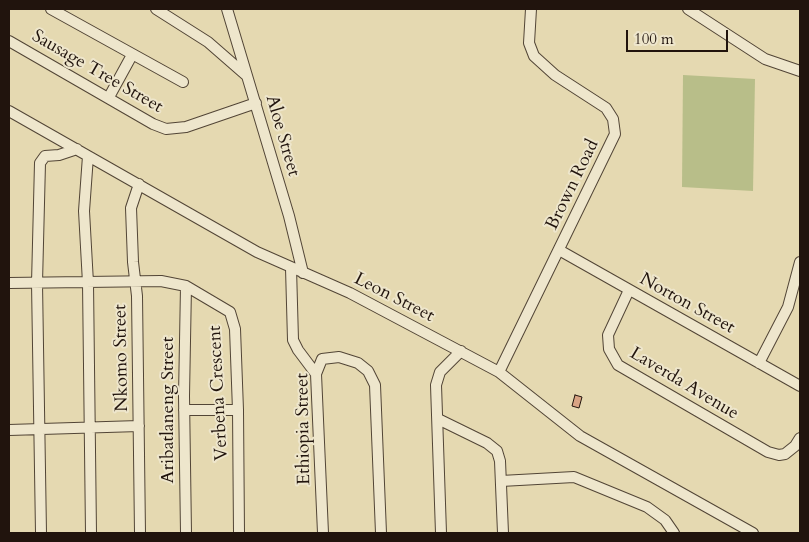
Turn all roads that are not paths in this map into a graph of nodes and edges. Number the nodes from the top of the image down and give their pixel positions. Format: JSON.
{"nodes":[{"id":1,"x":51,"y":9,"type":"edge"},
{"id":2,"x":156,"y":9,"type":"edge"},
{"id":3,"x":227,"y":9,"type":"edge"},
{"id":4,"x":531,"y":9,"type":"edge"},
{"id":5,"x":688,"y":9,"type":"edge"},
{"id":6,"x":9,"y":41,"type":"edge"},
{"id":7,"x":132,"y":55,"type":"junction"},
{"id":8,"x":800,"y":71,"type":"edge"},
{"id":9,"x":249,"y":77,"type":"junction"},
{"id":10,"x":182,"y":82,"type":"dead end"},
{"id":11,"x":109,"y":97,"type":"junction"},
{"id":12,"x":256,"y":103,"type":"junction"},
{"id":13,"x":9,"y":111,"type":"edge"},
{"id":14,"x":77,"y":149,"type":"junction"},
{"id":15,"x":88,"y":156,"type":"junction"},
{"id":16,"x":139,"y":184,"type":"junction"},
{"id":17,"x":560,"y":250,"type":"junction"},
{"id":18,"x":800,"y":262,"type":"edge"},
{"id":19,"x":291,"y":268,"type":"junction"},
{"id":20,"x":303,"y":273,"type":"junction"},
{"id":21,"x":135,"y":280,"type":"junction"},
{"id":22,"x":9,"y":283,"type":"edge"},
{"id":23,"x":37,"y":283,"type":"junction"},
{"id":24,"x":88,"y":283,"type":"junction"},
{"id":25,"x":186,"y":286,"type":"junction"},
{"id":26,"x":629,"y":290,"type":"junction"},
{"id":27,"x":461,"y":351,"type":"junction"},
{"id":28,"x":759,"y":363,"type":"junction"},
{"id":29,"x":499,"y":372,"type":"junction"},
{"id":30,"x":316,"y":374,"type":"junction"},
{"id":31,"x":800,"y":386,"type":"edge"},
{"id":32,"x":184,"y":410,"type":"junction"},
{"id":33,"x":238,"y":410,"type":"junction"},
{"id":34,"x":438,"y":419,"type":"junction"},
{"id":35,"x":139,"y":426,"type":"junction"},
{"id":36,"x":89,"y":428,"type":"junction"},
{"id":37,"x":9,"y":430,"type":"edge"},
{"id":38,"x":38,"y":430,"type":"junction"},
{"id":39,"x":800,"y":438,"type":"edge"},
{"id":40,"x":500,"y":481,"type":"junction"},
{"id":41,"x":41,"y":533,"type":"edge"},
{"id":42,"x":91,"y":533,"type":"edge"},
{"id":43,"x":140,"y":533,"type":"edge"},
{"id":44,"x":186,"y":533,"type":"edge"},
{"id":45,"x":239,"y":533,"type":"edge"},
{"id":46,"x":323,"y":533,"type":"edge"},
{"id":47,"x":381,"y":533,"type":"edge"},
{"id":48,"x":441,"y":533,"type":"edge"},
{"id":49,"x":503,"y":533,"type":"edge"},
{"id":50,"x":674,"y":533,"type":"edge"},
{"id":51,"x":753,"y":533,"type":"edge"}],
"edges":[{"from":1,"to":7,"type":"street"},
{"from":2,"to":9,"type":"street"},
{"from":3,"to":9,"type":"street","name":"Aloe Street"},
{"from":4,"to":17,"type":"street","name":"Brown Road"},
{"from":5,"to":8,"type":"street"},
{"from":6,"to":11,"type":"street","name":"Sausage Tree Street"},
{"from":7,"to":10,"type":"street"},
{"from":7,"to":11,"type":"street"},
{"from":9,"to":12,"type":"street","name":"Aloe Street"},
{"from":11,"to":12,"type":"street","name":"Sausage Tree Street"},
{"from":12,"to":20,"type":"street","name":"Aloe Street"},
{"from":13,"to":14,"type":"street","name":"Leon Street"},
{"from":14,"to":15,"type":"street","name":"Leon Street"},
{"from":14,"to":23,"type":"street"},
{"from":15,"to":16,"type":"street","name":"Leon Street"},
{"from":15,"to":24,"type":"street"},
{"from":16,"to":19,"type":"street","name":"Leon Street"},
{"from":16,"to":21,"type":"street","name":"Nkomo Street"},
{"from":17,"to":26,"type":"street","name":"Norton Street"},
{"from":17,"to":29,"type":"street","name":"Brown Road"},
{"from":18,"to":28,"type":"street"},
{"from":19,"to":20,"type":"street","name":"Leon Street"},
{"from":19,"to":30,"type":"street"},
{"from":20,"to":27,"type":"street","name":"Leon Street"},
{"from":21,"to":24,"type":"street","name":"Verbena Crescent"},
{"from":21,"to":25,"type":"street","name":"Verbena Crescent"},
{"from":21,"to":35,"type":"street","name":"Nkomo Street"},
{"from":22,"to":23,"type":"street","name":"Verbena Crescent"},
{"from":23,"to":24,"type":"street","name":"Verbena Crescent"},
{"from":23,"to":38,"type":"street"},
{"from":24,"to":36,"type":"street"},
{"from":25,"to":32,"type":"street","name":"Aribatlaneng Street"},
{"from":25,"to":33,"type":"street","name":"Verbena Crescent"},
{"from":26,"to":28,"type":"street","name":"Norton Street"},
{"from":26,"to":39,"type":"street","name":"Laverda Avenue"},
{"from":27,"to":29,"type":"street","name":"Leon Street"},
{"from":27,"to":34,"type":"street"},
{"from":28,"to":31,"type":"street","name":"Norton Street"},
{"from":29,"to":51,"type":"street","name":"Leon Street"},
{"from":30,"to":46,"type":"street","name":"Ethiopia Street"},
{"from":30,"to":47,"type":"street","name":"Ethiopia Street"},
{"from":32,"to":33,"type":"street"},
{"from":32,"to":44,"type":"street","name":"Aribatlaneng Street"},
{"from":33,"to":45,"type":"street","name":"Verbena Crescent"},
{"from":34,"to":40,"type":"street"},
{"from":34,"to":48,"type":"street"},
{"from":35,"to":36,"type":"street"},
{"from":35,"to":43,"type":"street","name":"Nkomo Street"},
{"from":36,"to":38,"type":"street"},
{"from":36,"to":42,"type":"street"},
{"from":37,"to":38,"type":"street"},
{"from":38,"to":41,"type":"street"},
{"from":40,"to":49,"type":"street"},
{"from":40,"to":50,"type":"street"}]}
